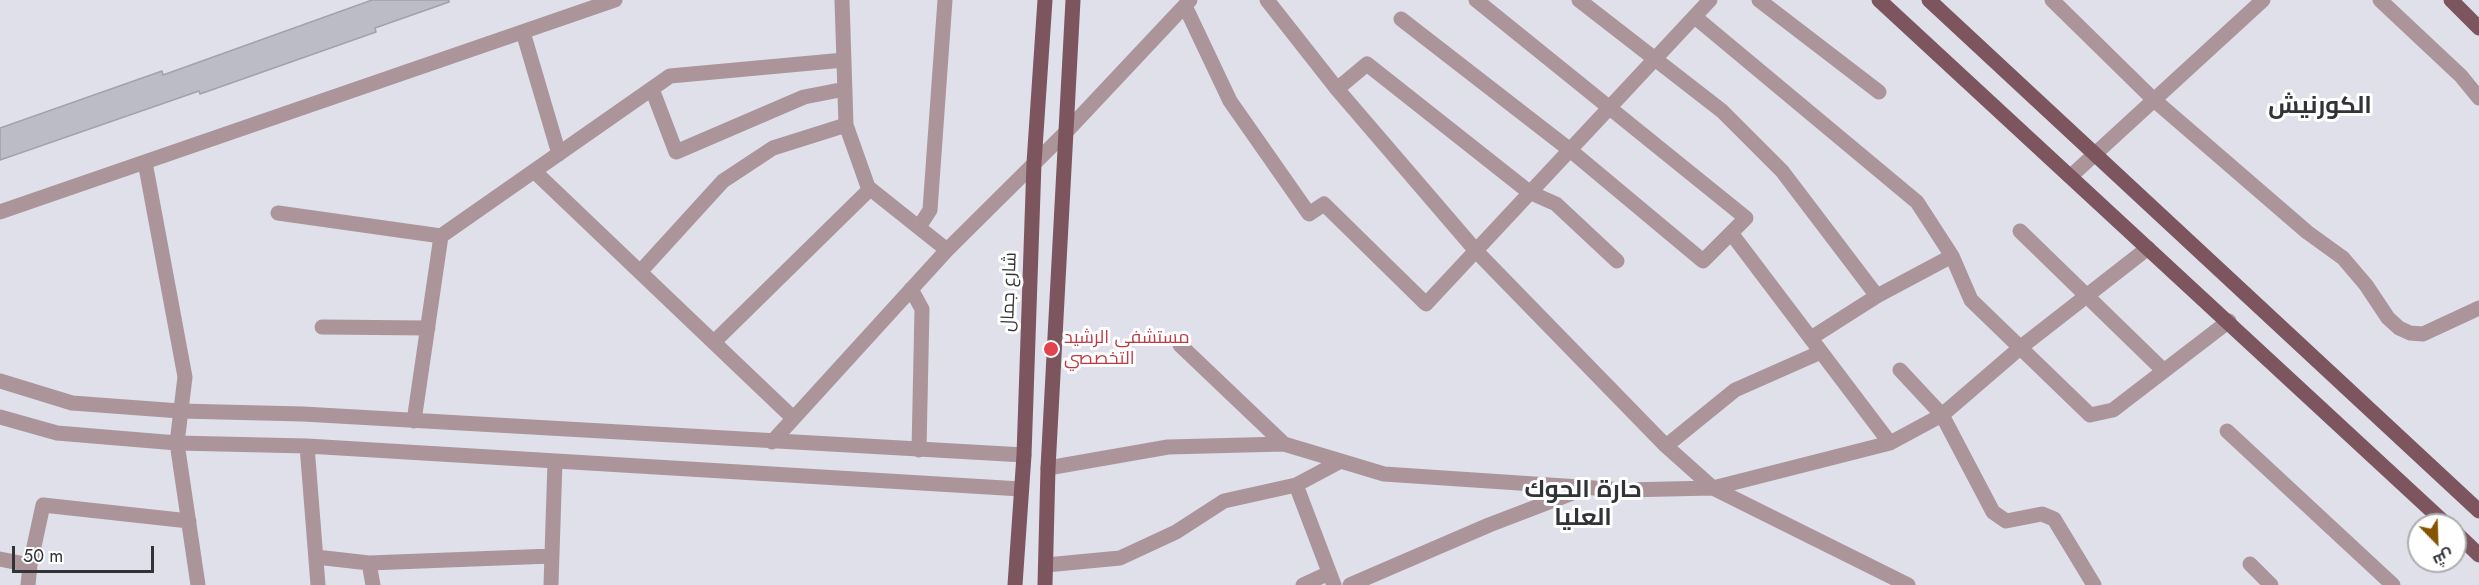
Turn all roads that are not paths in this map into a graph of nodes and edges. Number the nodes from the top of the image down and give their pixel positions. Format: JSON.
{"nodes":[{"id":1,"x":615,"y":0,"type":"edge"},
{"id":2,"x":842,"y":0,"type":"edge"},
{"id":3,"x":945,"y":0,"type":"edge"},
{"id":4,"x":1045,"y":0,"type":"edge"},
{"id":5,"x":1074,"y":0,"type":"edge"},
{"id":6,"x":1267,"y":0,"type":"edge"},
{"id":7,"x":1476,"y":0,"type":"edge"},
{"id":8,"x":1580,"y":0,"type":"edge"},
{"id":9,"x":1710,"y":0,"type":"edge"},
{"id":10,"x":1759,"y":0,"type":"edge"},
{"id":11,"x":1879,"y":0,"type":"edge"},
{"id":12,"x":1929,"y":0,"type":"edge"},
{"id":13,"x":2052,"y":0,"type":"edge"},
{"id":14,"x":2263,"y":0,"type":"edge"},
{"id":15,"x":2380,"y":0,"type":"edge"},
{"id":16,"x":2451,"y":0,"type":"edge"},
{"id":17,"x":1187,"y":3,"type":"edge"},
{"id":18,"x":1695,"y":16,"type":"junction"},
{"id":19,"x":1401,"y":19,"type":"dead end"},
{"id":20,"x":2479,"y":28,"type":"edge"},
{"id":21,"x":523,"y":32,"type":"junction"},
{"id":22,"x":844,"y":60,"type":"junction"},
{"id":23,"x":1655,"y":61,"type":"junction"},
{"id":24,"x":652,"y":89,"type":"junction"},
{"id":25,"x":1337,"y":89,"type":"junction"},
{"id":26,"x":845,"y":90,"type":"junction"},
{"id":27,"x":1879,"y":92,"type":"dead end"},
{"id":28,"x":2479,"y":98,"type":"edge"},
{"id":29,"x":2153,"y":99,"type":"junction"},
{"id":30,"x":1610,"y":106,"type":"junction"},
{"id":31,"x":846,"y":125,"type":"junction"},
{"id":32,"x":1065,"y":133,"type":"junction"},
{"id":33,"x":1570,"y":150,"type":"junction"},
{"id":34,"x":559,"y":154,"type":"junction"},
{"id":35,"x":2095,"y":154,"type":"junction"},
{"id":36,"x":145,"y":162,"type":"junction"},
{"id":37,"x":1034,"y":163,"type":"junction"},
{"id":38,"x":534,"y":171,"type":"junction"},
{"id":39,"x":2072,"y":176,"type":"junction"},
{"id":40,"x":870,"y":189,"type":"junction"},
{"id":41,"x":1529,"y":192,"type":"junction"},
{"id":42,"x":0,"y":212,"type":"edge"},
{"id":43,"x":278,"y":213,"type":"dead end"},
{"id":44,"x":919,"y":227,"type":"junction"},
{"id":45,"x":2020,"y":231,"type":"dead end"},
{"id":46,"x":1731,"y":233,"type":"junction"},
{"id":47,"x":441,"y":236,"type":"junction"},
{"id":48,"x":2148,"y":248,"type":"junction"},
{"id":49,"x":947,"y":250,"type":"junction"},
{"id":50,"x":1477,"y":252,"type":"junction"},
{"id":51,"x":1952,"y":256,"type":"junction"},
{"id":52,"x":1617,"y":261,"type":"dead end"},
{"id":53,"x":640,"y":272,"type":"junction"},
{"id":54,"x":911,"y":289,"type":"junction"},
{"id":55,"x":1877,"y":296,"type":"junction"},
{"id":56,"x":2086,"y":296,"type":"junction"},
{"id":57,"x":2479,"y":308,"type":"edge"},
{"id":58,"x":2229,"y":321,"type":"junction"},
{"id":59,"x":322,"y":327,"type":"dead end"},
{"id":60,"x":428,"y":328,"type":"junction"},
{"id":61,"x":1811,"y":338,"type":"junction"},
{"id":62,"x":714,"y":342,"type":"junction"},
{"id":63,"x":1180,"y":345,"type":"dead end"},
{"id":64,"x":2021,"y":347,"type":"junction"},
{"id":65,"x":1821,"y":352,"type":"junction"},
{"id":66,"x":1900,"y":370,"type":"dead end"},
{"id":67,"x":2164,"y":371,"type":"junction"},
{"id":68,"x":0,"y":381,"type":"edge"},
{"id":69,"x":180,"y":411,"type":"junction"},
{"id":70,"x":1942,"y":415,"type":"junction"},
{"id":71,"x":0,"y":417,"type":"edge"},
{"id":72,"x":792,"y":417,"type":"junction"},
{"id":73,"x":414,"y":421,"type":"junction"},
{"id":74,"x":2227,"y":431,"type":"dead end"},
{"id":75,"x":177,"y":442,"type":"junction"},
{"id":76,"x":772,"y":442,"type":"junction"},
{"id":77,"x":1890,"y":443,"type":"junction"},
{"id":78,"x":1284,"y":444,"type":"junction"},
{"id":79,"x":308,"y":446,"type":"junction"},
{"id":80,"x":1666,"y":446,"type":"junction"},
{"id":81,"x":919,"y":450,"type":"junction"},
{"id":82,"x":1024,"y":455,"type":"junction"},
{"id":83,"x":1341,"y":461,"type":"junction"},
{"id":84,"x":555,"y":462,"type":"junction"},
{"id":85,"x":1048,"y":468,"type":"junction"},
{"id":86,"x":1296,"y":485,"type":"junction"},
{"id":87,"x":1588,"y":487,"type":"junction"},
{"id":88,"x":1713,"y":488,"type":"junction"},
{"id":89,"x":1021,"y":489,"type":"junction"},
{"id":90,"x":2479,"y":511,"type":"edge"},
{"id":91,"x":2434,"y":513,"type":"edge"},
{"id":92,"x":189,"y":521,"type":"junction"},
{"id":93,"x":2467,"y":544,"type":"edge"},
{"id":94,"x":2479,"y":555,"type":"edge"},
{"id":95,"x":552,"y":556,"type":"junction"},
{"id":96,"x":316,"y":557,"type":"junction"},
{"id":97,"x":0,"y":559,"type":"edge"},
{"id":98,"x":369,"y":563,"type":"junction"},
{"id":99,"x":2250,"y":564,"type":"dead end"},
{"id":100,"x":30,"y":565,"type":"junction"},
{"id":101,"x":1046,"y":565,"type":"junction"},
{"id":102,"x":1331,"y":579,"type":"edge"},
{"id":103,"x":28,"y":585,"type":"edge"},
{"id":104,"x":198,"y":585,"type":"edge"},
{"id":105,"x":318,"y":585,"type":"edge"},
{"id":106,"x":373,"y":585,"type":"edge"},
{"id":107,"x":551,"y":585,"type":"edge"},
{"id":108,"x":1015,"y":585,"type":"edge"},
{"id":109,"x":1045,"y":585,"type":"edge"},
{"id":110,"x":1303,"y":585,"type":"edge"},
{"id":111,"x":1350,"y":585,"type":"edge"},
{"id":112,"x":1908,"y":585,"type":"edge"},
{"id":113,"x":2094,"y":585,"type":"edge"},
{"id":114,"x":2271,"y":585,"type":"edge"},
{"id":115,"x":2393,"y":585,"type":"edge"}],
"edges":[{"from":1,"to":21,"type":"street"},
{"from":2,"to":22,"type":"street"},
{"from":3,"to":44,"type":"street"},
{"from":4,"to":37,"type":"main road","name":"شارع جمال"},
{"from":5,"to":32,"type":"main road"},
{"from":6,"to":25,"type":"street"},
{"from":7,"to":30,"type":"street"},
{"from":8,"to":23,"type":"street"},
{"from":9,"to":18,"type":"street"},
{"from":10,"to":27,"type":"street"},
{"from":11,"to":39,"type":"main road"},
{"from":12,"to":35,"type":"main road"},
{"from":13,"to":29,"type":"street"},
{"from":14,"to":29,"type":"street"},
{"from":15,"to":28,"type":"street"},
{"from":16,"to":20,"type":"main road"},
{"from":17,"to":32,"type":"street"},
{"from":17,"to":50,"type":"street"},
{"from":18,"to":23,"type":"street"},
{"from":18,"to":51,"type":"street"},
{"from":19,"to":33,"type":"street"},
{"from":21,"to":34,"type":"street"},
{"from":21,"to":36,"type":"street"},
{"from":22,"to":24,"type":"street"},
{"from":22,"to":26,"type":"street"},
{"from":23,"to":30,"type":"street"},
{"from":23,"to":55,"type":"street"},
{"from":24,"to":26,"type":"street"},
{"from":24,"to":34,"type":"street"},
{"from":25,"to":41,"type":"street"},
{"from":25,"to":50,"type":"street"},
{"from":26,"to":31,"type":"street"},
{"from":29,"to":35,"type":"street"},
{"from":29,"to":57,"type":"street"},
{"from":30,"to":33,"type":"street"},
{"from":30,"to":46,"type":"street"},
{"from":31,"to":40,"type":"street"},
{"from":31,"to":53,"type":"street"},
{"from":32,"to":37,"type":"street"},
{"from":32,"to":85,"type":"main road"},
{"from":33,"to":41,"type":"street"},
{"from":33,"to":46,"type":"street"},
{"from":34,"to":38,"type":"street"},
{"from":35,"to":39,"type":"street"},
{"from":35,"to":90,"type":"main road"},
{"from":36,"to":42,"type":"street"},
{"from":36,"to":69,"type":"street"},
{"from":37,"to":49,"type":"street"},
{"from":37,"to":82,"type":"main road","name":"شارع جمال"},
{"from":38,"to":47,"type":"street"},
{"from":38,"to":53,"type":"street"},
{"from":39,"to":48,"type":"main road"},
{"from":40,"to":44,"type":"street"},
{"from":40,"to":62,"type":"street"},
{"from":41,"to":50,"type":"street"},
{"from":41,"to":52,"type":"street"},
{"from":43,"to":47,"type":"street"},
{"from":44,"to":49,"type":"street"},
{"from":45,"to":56,"type":"street"},
{"from":46,"to":61,"type":"street"},
{"from":47,"to":60,"type":"street"},
{"from":48,"to":56,"type":"street"},
{"from":48,"to":58,"type":"main road"},
{"from":49,"to":54,"type":"street"},
{"from":50,"to":80,"type":"street"},
{"from":51,"to":55,"type":"street"},
{"from":51,"to":64,"type":"street"},
{"from":53,"to":62,"type":"street"},
{"from":54,"to":72,"type":"street"},
{"from":54,"to":81,"type":"street"},
{"from":55,"to":61,"type":"street"},
{"from":56,"to":64,"type":"street"},
{"from":56,"to":67,"type":"street"},
{"from":58,"to":67,"type":"street"},
{"from":58,"to":91,"type":"main road"},
{"from":59,"to":60,"type":"street"},
{"from":60,"to":73,"type":"street"},
{"from":61,"to":65,"type":"street"},
{"from":62,"to":72,"type":"street"},
{"from":63,"to":78,"type":"street"},
{"from":64,"to":67,"type":"street"},
{"from":64,"to":70,"type":"street"},
{"from":65,"to":77,"type":"street"},
{"from":65,"to":80,"type":"street"},
{"from":66,"to":70,"type":"street"},
{"from":68,"to":69,"type":"street"},
{"from":69,"to":73,"type":"street"},
{"from":69,"to":75,"type":"street"},
{"from":70,"to":77,"type":"street"},
{"from":70,"to":113,"type":"street"},
{"from":71,"to":75,"type":"street"},
{"from":72,"to":76,"type":"street"},
{"from":73,"to":76,"type":"street"},
{"from":74,"to":115,"type":"street"},
{"from":75,"to":79,"type":"street"},
{"from":75,"to":92,"type":"street"},
{"from":76,"to":81,"type":"street"},
{"from":77,"to":88,"type":"street"},
{"from":78,"to":83,"type":"street"},
{"from":78,"to":85,"type":"street"},
{"from":79,"to":84,"type":"street"},
{"from":79,"to":96,"type":"street"},
{"from":80,"to":88,"type":"street"},
{"from":81,"to":82,"type":"street"},
{"from":82,"to":89,"type":"main road","name":"شارع جمال"},
{"from":83,"to":86,"type":"street"},
{"from":83,"to":87,"type":"street"},
{"from":84,"to":89,"type":"street"},
{"from":84,"to":95,"type":"street"},
{"from":85,"to":101,"type":"main road"},
{"from":86,"to":101,"type":"street"},
{"from":86,"to":102,"type":"street"},
{"from":87,"to":88,"type":"street"},
{"from":87,"to":111,"type":"street"},
{"from":88,"to":112,"type":"street"},
{"from":89,"to":108,"type":"main road","name":"شارع جمال"},
{"from":92,"to":100,"type":"street"},
{"from":92,"to":104,"type":"street"},
{"from":93,"to":94,"type":"main road"},
{"from":95,"to":98,"type":"street"},
{"from":95,"to":107,"type":"street"},
{"from":96,"to":98,"type":"street"},
{"from":96,"to":105,"type":"street"},
{"from":97,"to":100,"type":"street"},
{"from":98,"to":106,"type":"street"},
{"from":99,"to":114,"type":"street"},
{"from":100,"to":103,"type":"street"},
{"from":101,"to":109,"type":"main road"},
{"from":102,"to":110,"type":"street"}]}
